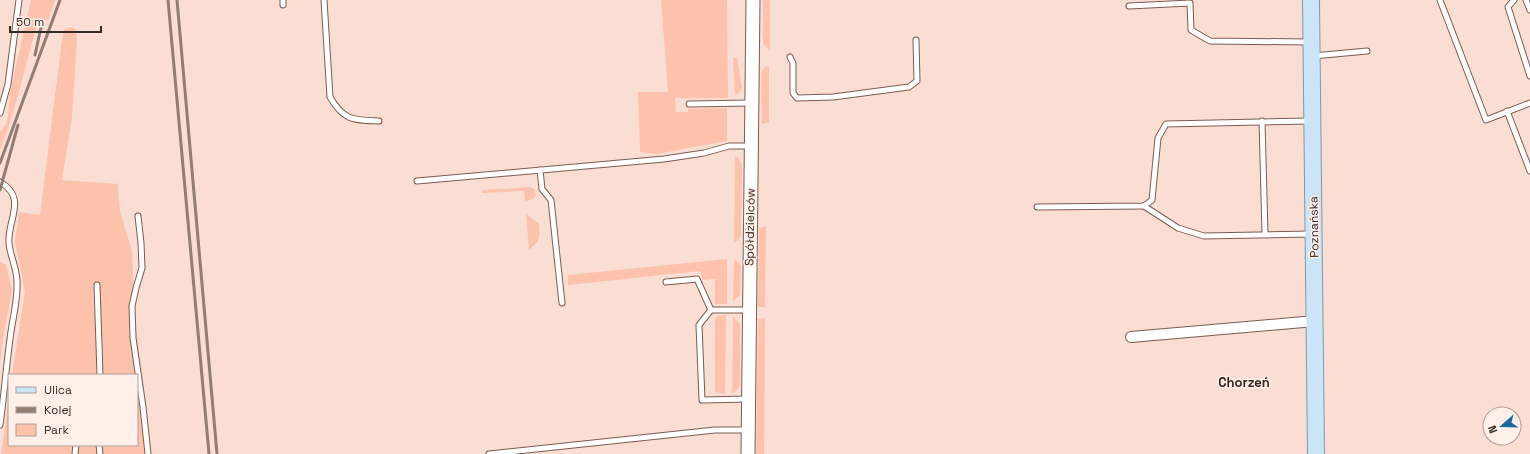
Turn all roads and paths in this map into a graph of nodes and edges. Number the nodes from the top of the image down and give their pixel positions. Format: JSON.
{"nodes":[{"id":1,"x":19,"y":0,"type":"edge"},
{"id":2,"x":324,"y":0,"type":"edge"},
{"id":3,"x":752,"y":0,"type":"edge"},
{"id":4,"x":1311,"y":0,"type":"edge"},
{"id":5,"x":1440,"y":0,"type":"edge"},
{"id":6,"x":1514,"y":0,"type":"edge"},
{"id":7,"x":1526,"y":0,"type":"edge"},
{"id":8,"x":1129,"y":6,"type":"dead end"},
{"id":9,"x":1530,"y":10,"type":"edge"},
{"id":10,"x":916,"y":40,"type":"dead end"},
{"id":11,"x":1312,"y":49,"type":"junction"},
{"id":12,"x":1367,"y":51,"type":"dead end"},
{"id":13,"x":790,"y":57,"type":"dead end"},
{"id":14,"x":1530,"y":76,"type":"edge"},
{"id":15,"x":751,"y":103,"type":"junction"},
{"id":16,"x":1530,"y":103,"type":"edge"},
{"id":17,"x":690,"y":104,"type":"dead end"},
{"id":18,"x":1507,"y":111,"type":"junction"},
{"id":19,"x":0,"y":113,"type":"edge"},
{"id":20,"x":379,"y":121,"type":"dead end"},
{"id":21,"x":1262,"y":122,"type":"junction"},
{"id":22,"x":1313,"y":122,"type":"junction"},
{"id":23,"x":751,"y":146,"type":"junction"},
{"id":24,"x":540,"y":170,"type":"junction"},
{"id":25,"x":1530,"y":171,"type":"edge"},
{"id":26,"x":417,"y":181,"type":"dead end"},
{"id":27,"x":0,"y":182,"type":"edge"},
{"id":28,"x":1144,"y":206,"type":"junction"},
{"id":29,"x":1037,"y":207,"type":"dead end"},
{"id":30,"x":138,"y":216,"type":"dead end"},
{"id":31,"x":1265,"y":234,"type":"junction"},
{"id":32,"x":1314,"y":234,"type":"junction"},
{"id":33,"x":666,"y":282,"type":"dead end"},
{"id":34,"x":97,"y":285,"type":"dead end"},
{"id":35,"x":562,"y":303,"type":"dead end"},
{"id":36,"x":711,"y":310,"type":"junction"},
{"id":37,"x":750,"y":310,"type":"junction"},
{"id":38,"x":1315,"y":321,"type":"junction"},
{"id":39,"x":1131,"y":337,"type":"dead end"},
{"id":40,"x":100,"y":374,"type":"edge"},
{"id":41,"x":748,"y":399,"type":"junction"},
{"id":42,"x":0,"y":425,"type":"edge"},
{"id":43,"x":748,"y":430,"type":"junction"},
{"id":44,"x":148,"y":454,"type":"edge"},
{"id":45,"x":489,"y":454,"type":"edge"},
{"id":46,"x":748,"y":454,"type":"edge"},
{"id":47,"x":1316,"y":454,"type":"edge"}],
"edges":[{"from":1,"to":19,"type":"lane"},
{"from":2,"to":20,"type":"lane"},
{"from":3,"to":15,"type":"street","name":"Spółdzielców"},
{"from":4,"to":11,"type":"main road","name":"Poznańska"},
{"from":5,"to":18,"type":"lane"},
{"from":6,"to":14,"type":"lane"},
{"from":7,"to":9,"type":"lane"},
{"from":8,"to":11,"type":"lane"},
{"from":10,"to":13,"type":"lane"},
{"from":11,"to":12,"type":"lane"},
{"from":11,"to":22,"type":"main road","name":"Poznańska"},
{"from":15,"to":17,"type":"lane"},
{"from":15,"to":23,"type":"street","name":"Spółdzielców"},
{"from":16,"to":18,"type":"lane"},
{"from":18,"to":25,"type":"lane"},
{"from":21,"to":22,"type":"lane"},
{"from":21,"to":28,"type":"lane"},
{"from":21,"to":31,"type":"lane"},
{"from":22,"to":32,"type":"main road","name":"Poznańska"},
{"from":23,"to":24,"type":"lane"},
{"from":23,"to":37,"type":"street","name":"Spółdzielców"},
{"from":24,"to":26,"type":"lane"},
{"from":24,"to":35,"type":"lane"},
{"from":27,"to":42,"type":"lane"},
{"from":28,"to":29,"type":"lane"},
{"from":28,"to":31,"type":"lane"},
{"from":30,"to":44,"type":"lane"},
{"from":31,"to":32,"type":"lane"},
{"from":32,"to":38,"type":"main road","name":"Poznańska"},
{"from":33,"to":36,"type":"lane"},
{"from":34,"to":40,"type":"lane"},
{"from":36,"to":37,"type":"lane"},
{"from":36,"to":41,"type":"lane"},
{"from":37,"to":41,"type":"street","name":"Spółdzielców"},
{"from":38,"to":39,"type":"street"},
{"from":38,"to":47,"type":"main road","name":"Poznańska"},
{"from":41,"to":43,"type":"street","name":"Spółdzielców"},
{"from":43,"to":45,"type":"lane"},
{"from":43,"to":46,"type":"street","name":"Spółdzielców"}]}
